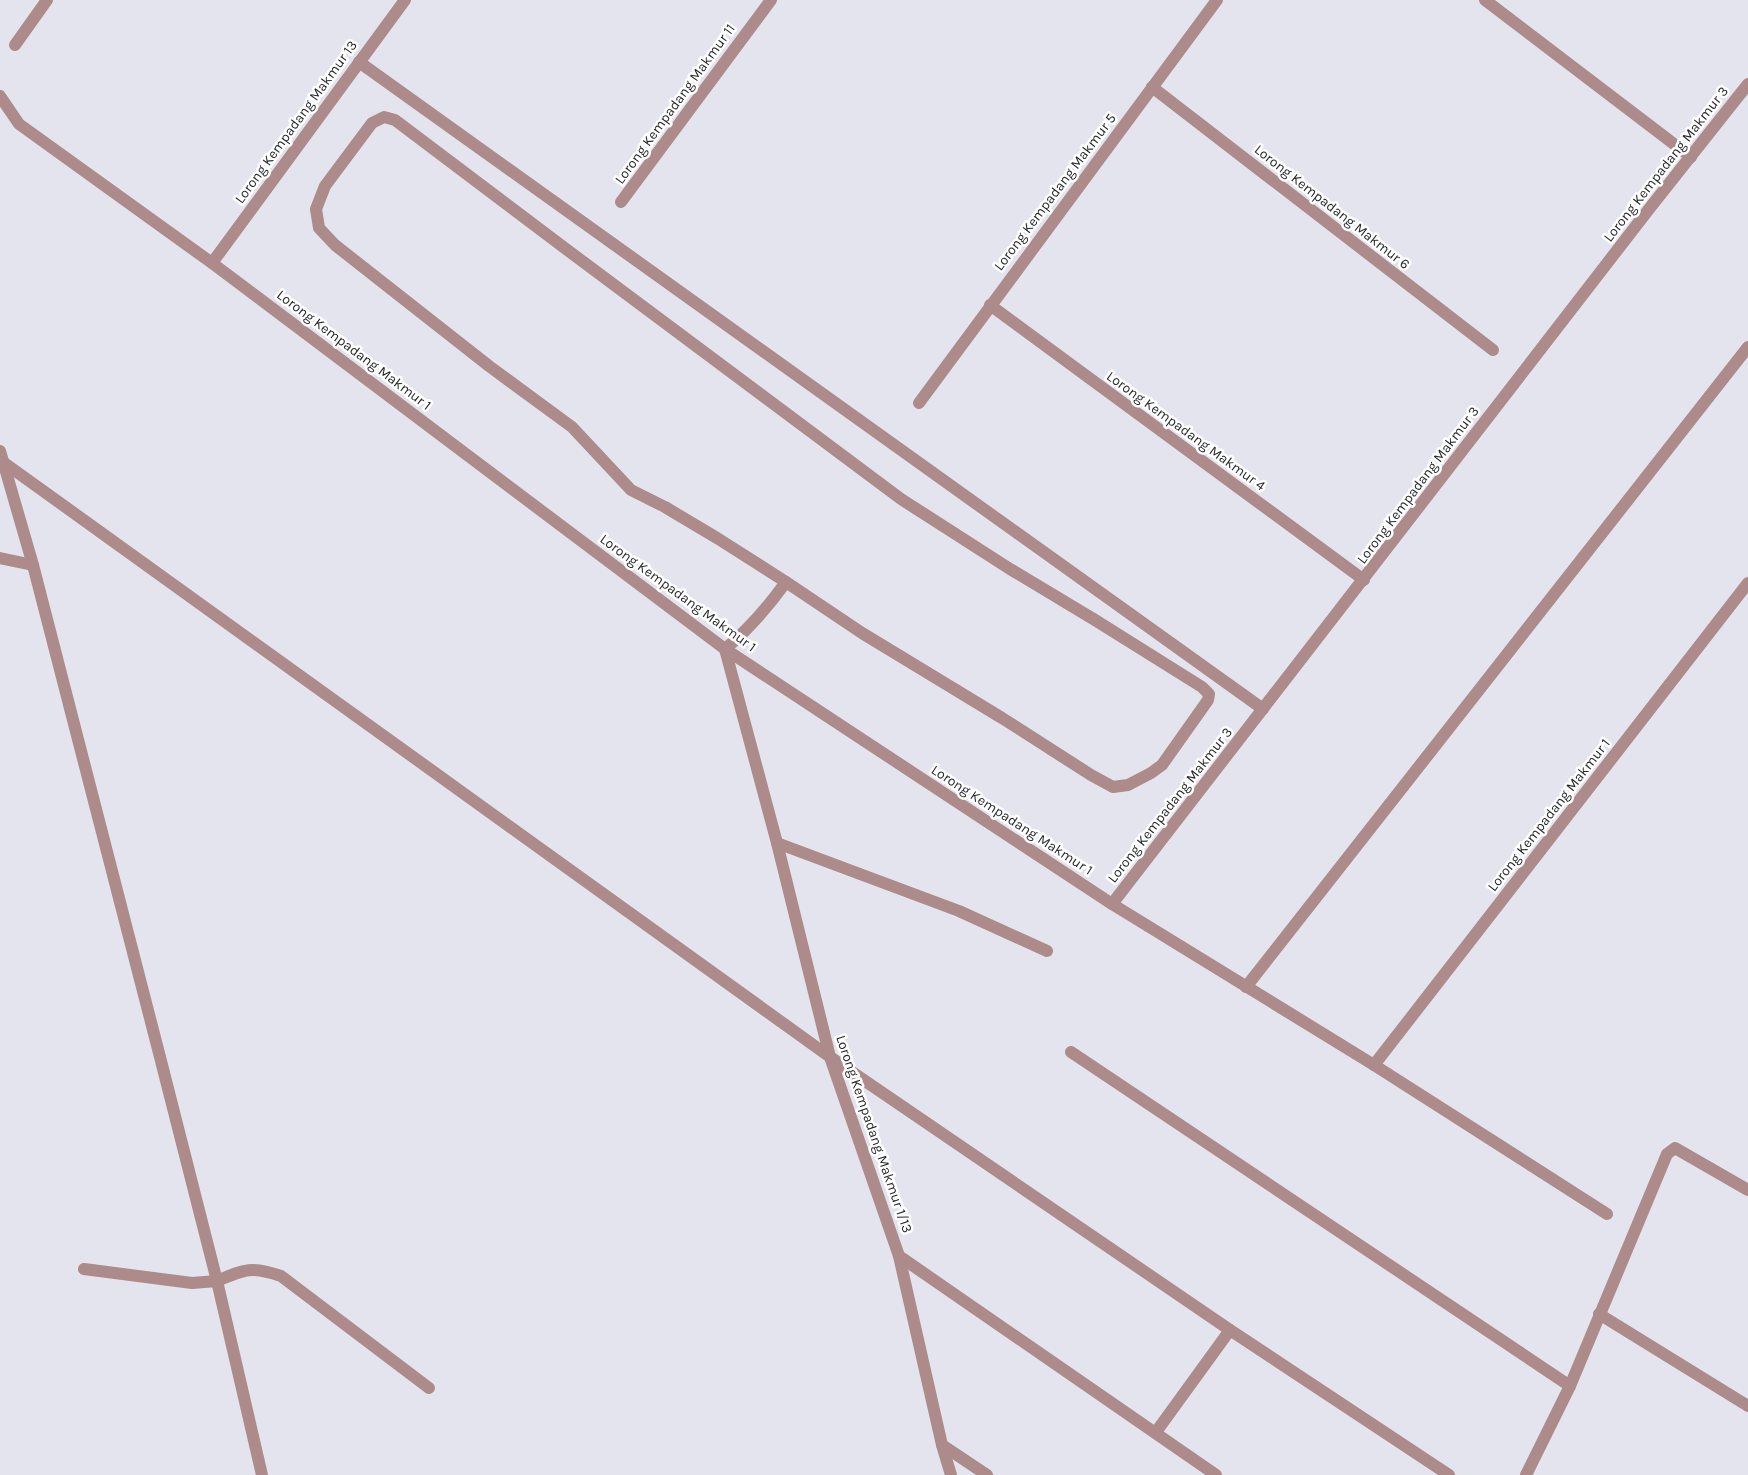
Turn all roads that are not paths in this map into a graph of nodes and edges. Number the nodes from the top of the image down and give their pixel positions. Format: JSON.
{"nodes":[{"id":1,"x":47,"y":0,"type":"edge"},
{"id":2,"x":404,"y":0,"type":"edge"},
{"id":3,"x":771,"y":0,"type":"edge"},
{"id":4,"x":1217,"y":0,"type":"edge"},
{"id":5,"x":1485,"y":0,"type":"edge"},
{"id":6,"x":15,"y":45,"type":"dead end"},
{"id":7,"x":359,"y":62,"type":"junction"},
{"id":8,"x":1748,"y":84,"type":"edge"},
{"id":9,"x":1152,"y":87,"type":"junction"},
{"id":10,"x":0,"y":96,"type":"edge"},
{"id":11,"x":1691,"y":157,"type":"junction"},
{"id":12,"x":621,"y":202,"type":"dead end"},
{"id":13,"x":212,"y":263,"type":"junction"},
{"id":14,"x":990,"y":305,"type":"junction"},
{"id":15,"x":1748,"y":347,"type":"edge"},
{"id":16,"x":1493,"y":350,"type":"dead end"},
{"id":17,"x":919,"y":403,"type":"dead end"},
{"id":18,"x":2,"y":457,"type":"edge"},
{"id":19,"x":0,"y":558,"type":"edge"},
{"id":20,"x":33,"y":565,"type":"junction"},
{"id":21,"x":1364,"y":580,"type":"junction"},
{"id":22,"x":786,"y":582,"type":"junction"},
{"id":23,"x":1748,"y":583,"type":"edge"},
{"id":24,"x":725,"y":649,"type":"junction"},
{"id":25,"x":1263,"y":710,"type":"junction"},
{"id":26,"x":777,"y":843,"type":"junction"},
{"id":27,"x":1112,"y":904,"type":"junction"},
{"id":28,"x":1047,"y":951,"type":"dead end"},
{"id":29,"x":1246,"y":987,"type":"junction"},
{"id":30,"x":1070,"y":1052,"type":"dead end"},
{"id":31,"x":830,"y":1057,"type":"junction"},
{"id":32,"x":1374,"y":1065,"type":"junction"},
{"id":33,"x":1748,"y":1190,"type":"edge"},
{"id":34,"x":1607,"y":1214,"type":"dead end"},
{"id":35,"x":899,"y":1256,"type":"junction"},
{"id":36,"x":84,"y":1268,"type":"dead end"},
{"id":37,"x":217,"y":1281,"type":"junction"},
{"id":38,"x":1599,"y":1314,"type":"junction"},
{"id":39,"x":1230,"y":1330,"type":"junction"},
{"id":40,"x":1570,"y":1386,"type":"junction"},
{"id":41,"x":429,"y":1388,"type":"dead end"},
{"id":42,"x":1748,"y":1406,"type":"edge"},
{"id":43,"x":1156,"y":1432,"type":"junction"},
{"id":44,"x":942,"y":1444,"type":"junction"},
{"id":45,"x":262,"y":1475,"type":"edge"},
{"id":46,"x":951,"y":1475,"type":"edge"},
{"id":47,"x":987,"y":1475,"type":"edge"},
{"id":48,"x":1216,"y":1475,"type":"edge"},
{"id":49,"x":1449,"y":1475,"type":"edge"},
{"id":50,"x":1526,"y":1475,"type":"edge"}],
"edges":[{"from":1,"to":6,"type":"street"},
{"from":2,"to":7,"type":"street","name":"Lorong Kempadang Makmur 13"},
{"from":3,"to":12,"type":"street","name":"Lorong Kempadang Makmur 11"},
{"from":4,"to":9,"type":"street","name":"Lorong Kempadang Makmur 5"},
{"from":5,"to":11,"type":"street"},
{"from":7,"to":13,"type":"street","name":"Lorong Kempadang Makmur 13"},
{"from":7,"to":25,"type":"street"},
{"from":8,"to":11,"type":"street","name":"Lorong Kempadang Makmur 3"},
{"from":9,"to":14,"type":"street","name":"Lorong Kempadang Makmur 5"},
{"from":9,"to":16,"type":"street","name":"Lorong Kempadang Makmur 6"},
{"from":10,"to":13,"type":"street","name":"Lorong Kempadang Makmur 1"},
{"from":11,"to":21,"type":"street","name":"Lorong Kempadang Makmur 3"},
{"from":13,"to":24,"type":"street","name":"Lorong Kempadang Makmur 1"},
{"from":14,"to":17,"type":"street","name":"Lorong Kempadang Makmur 5"},
{"from":14,"to":21,"type":"street","name":"Lorong Kempadang Makmur 4"},
{"from":15,"to":29,"type":"street"},
{"from":18,"to":20,"type":"street"},
{"from":18,"to":31,"type":"street"},
{"from":19,"to":20,"type":"street"},
{"from":20,"to":37,"type":"street"},
{"from":21,"to":25,"type":"street","name":"Lorong Kempadang Makmur 3"},
{"from":22,"to":22,"type":"street"},
{"from":22,"to":24,"type":"street"},
{"from":23,"to":32,"type":"street","name":"Lorong Kempadang Makmur 1"},
{"from":24,"to":26,"type":"street","name":"Lorong Kempadang Makmur 1/13"},
{"from":24,"to":27,"type":"street","name":"Lorong Kempadang Makmur 1"},
{"from":25,"to":27,"type":"street","name":"Lorong Kempadang Makmur 3"},
{"from":26,"to":28,"type":"street"},
{"from":26,"to":31,"type":"street","name":"Lorong Kempadang Makmur 1/13"},
{"from":27,"to":29,"type":"street","name":"Lorong Kempadang Makmur 1"},
{"from":29,"to":32,"type":"street","name":"Lorong Kempadang Makmur 1"},
{"from":30,"to":40,"type":"street"},
{"from":31,"to":35,"type":"street","name":"Lorong Kempadang Makmur 1/13"},
{"from":31,"to":39,"type":"street"},
{"from":32,"to":34,"type":"street","name":"Lorong Kempadang Makmur 1"},
{"from":33,"to":38,"type":"street"},
{"from":35,"to":43,"type":"street"},
{"from":35,"to":44,"type":"street","name":"Lorong Kempadang Makmur 1/13"},
{"from":36,"to":37,"type":"street"},
{"from":37,"to":41,"type":"street"},
{"from":37,"to":45,"type":"street"},
{"from":38,"to":40,"type":"street"},
{"from":38,"to":42,"type":"street"},
{"from":39,"to":43,"type":"street"},
{"from":39,"to":49,"type":"street"},
{"from":40,"to":50,"type":"street"},
{"from":43,"to":48,"type":"street"},
{"from":44,"to":46,"type":"street","name":"Lorong Kempadang Makmur 1/13"},
{"from":44,"to":47,"type":"street"}]}
